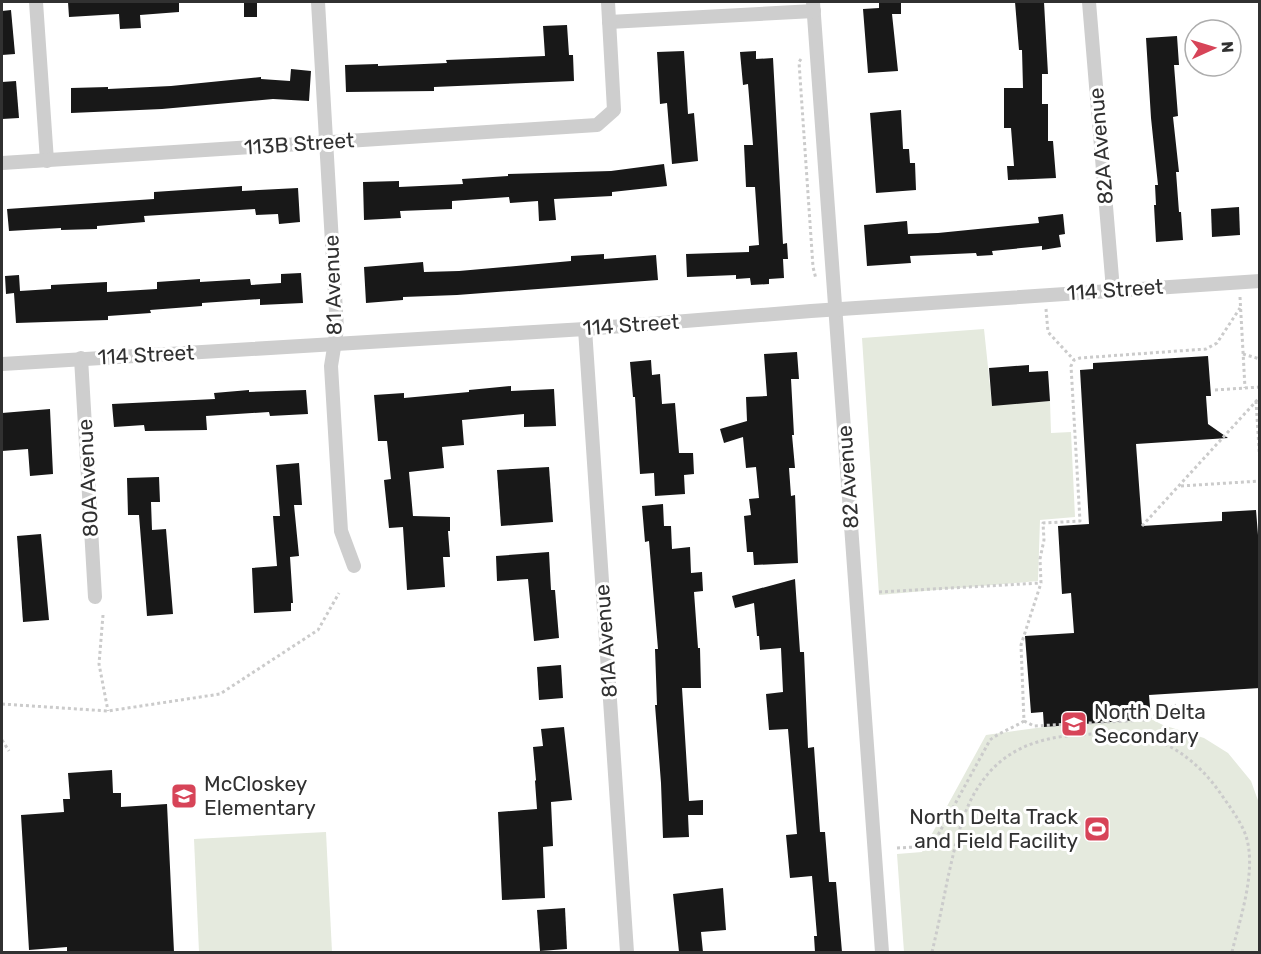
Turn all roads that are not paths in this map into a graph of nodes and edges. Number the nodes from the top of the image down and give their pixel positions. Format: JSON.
{"nodes":[{"id":1,"x":36,"y":2,"type":"edge"},
{"id":2,"x":318,"y":2,"type":"edge"},
{"id":3,"x":608,"y":2,"type":"edge"},
{"id":4,"x":1089,"y":2,"type":"edge"},
{"id":5,"x":813,"y":6,"type":"edge"},
{"id":6,"x":609,"y":22,"type":"junction"},
{"id":7,"x":326,"y":142,"type":"junction"},
{"id":8,"x":47,"y":161,"type":"junction"},
{"id":9,"x":2,"y":163,"type":"edge"},
{"id":10,"x":1260,"y":281,"type":"edge"},
{"id":11,"x":1113,"y":290,"type":"junction"},
{"id":12,"x":836,"y":310,"type":"junction"},
{"id":13,"x":585,"y":329,"type":"junction"},
{"id":14,"x":334,"y":345,"type":"junction"},
{"id":15,"x":81,"y":358,"type":"junction"},
{"id":16,"x":2,"y":364,"type":"edge"},
{"id":17,"x":354,"y":566,"type":"dead end"},
{"id":18,"x":95,"y":597,"type":"dead end"},
{"id":19,"x":627,"y":952,"type":"edge"},
{"id":20,"x":882,"y":952,"type":"edge"}],
"edges":[{"from":1,"to":8,"type":"street"},
{"from":2,"to":7,"type":"street","name":"81 Avenue"},
{"from":3,"to":6,"type":"street"},
{"from":4,"to":11,"type":"street","name":"82A Avenue"},
{"from":5,"to":6,"type":"street"},
{"from":5,"to":12,"type":"street","name":"82 Avenue"},
{"from":6,"to":7,"type":"street","name":"113B Street"},
{"from":7,"to":8,"type":"street","name":"113B Street"},
{"from":7,"to":14,"type":"street","name":"81 Avenue"},
{"from":8,"to":9,"type":"street","name":"113B Street"},
{"from":10,"to":11,"type":"street","name":"114 Street"},
{"from":11,"to":12,"type":"street","name":"114 Street"},
{"from":12,"to":13,"type":"street","name":"114 Street"},
{"from":12,"to":20,"type":"street","name":"82 Avenue"},
{"from":13,"to":14,"type":"street","name":"114 Street"},
{"from":13,"to":19,"type":"street","name":"81A Avenue"},
{"from":14,"to":15,"type":"street","name":"114 Street"},
{"from":14,"to":17,"type":"street","name":"81 Avenue"},
{"from":15,"to":16,"type":"street","name":"114 Street"},
{"from":15,"to":18,"type":"street","name":"80A Avenue"}]}
